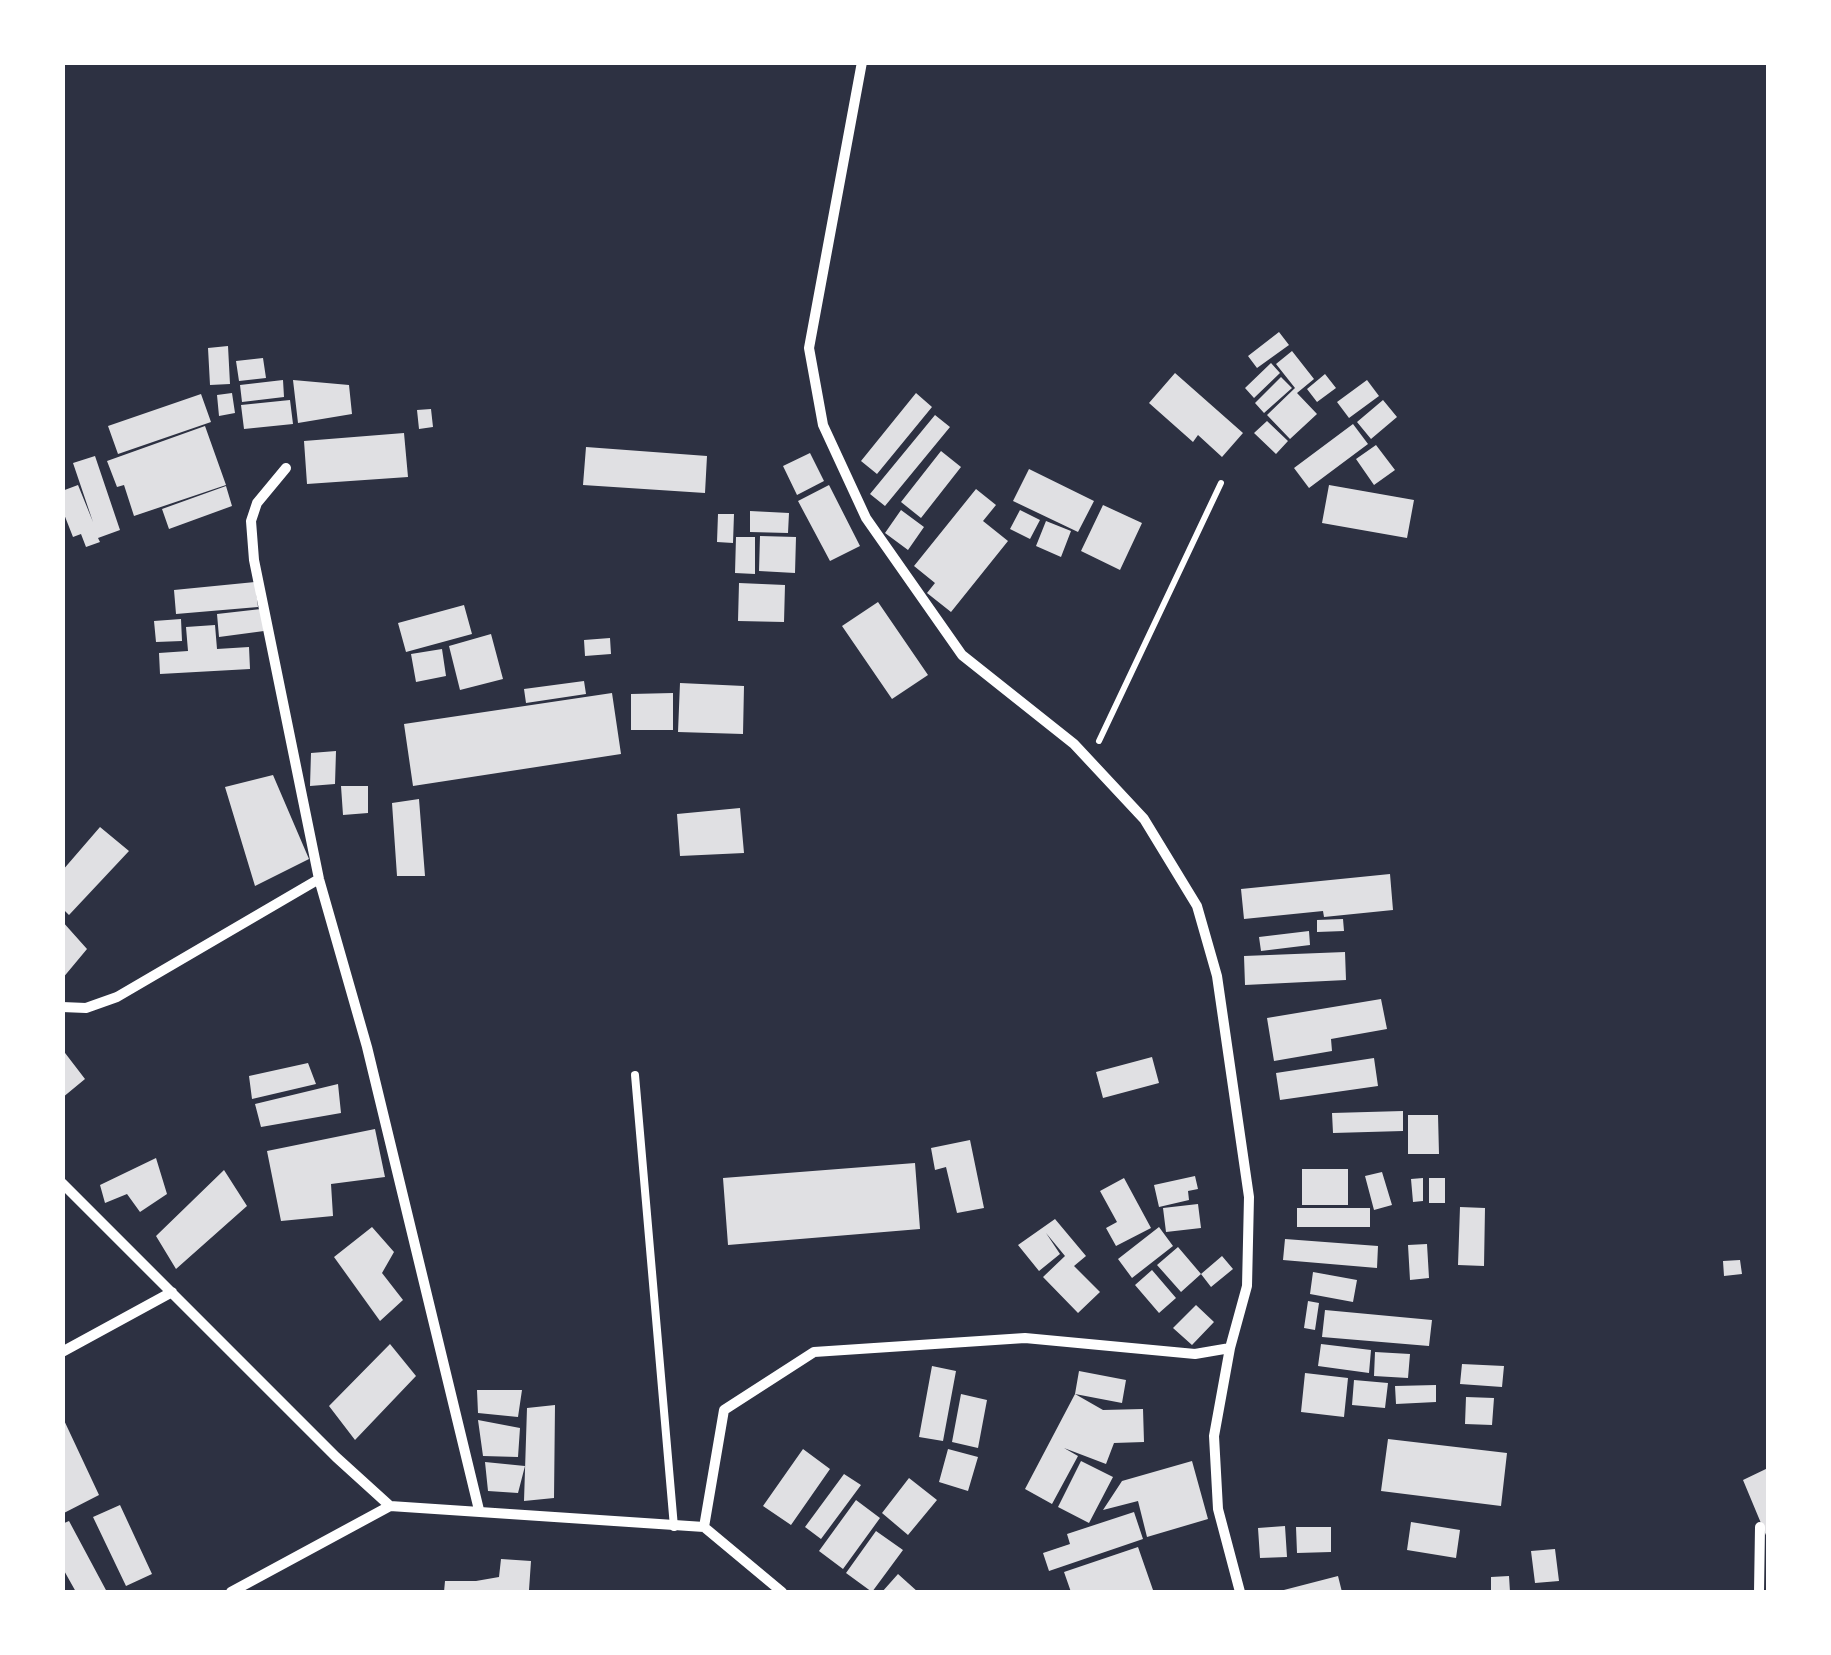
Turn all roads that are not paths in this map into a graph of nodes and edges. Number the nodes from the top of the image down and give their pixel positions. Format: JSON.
{"nodes":[{"id":1,"x":862,"y":62,"type":"edge"},
{"id":2,"x":286,"y":468,"type":"dead end"},
{"id":3,"x":319,"y":879,"type":"junction"},
{"id":4,"x":62,"y":1007,"type":"edge"},
{"id":5,"x":635,"y":1075,"type":"dead end"},
{"id":6,"x":62,"y":1183,"type":"edge"},
{"id":7,"x":172,"y":1292,"type":"junction"},
{"id":8,"x":1230,"y":1348,"type":"junction"},
{"id":9,"x":62,"y":1352,"type":"edge"},
{"id":10,"x":390,"y":1506,"type":"junction"},
{"id":11,"x":479,"y":1510,"type":"junction"},
{"id":12,"x":674,"y":1527,"type":"junction"},
{"id":13,"x":1760,"y":1527,"type":"dead end"},
{"id":14,"x":704,"y":1528,"type":"junction"},
{"id":15,"x":231,"y":1592,"type":"edge"},
{"id":16,"x":782,"y":1592,"type":"edge"},
{"id":17,"x":1240,"y":1592,"type":"edge"},
{"id":18,"x":1759,"y":1592,"type":"edge"}],
"edges":[{"from":1,"to":8,"type":"street"},
{"from":2,"to":3,"type":"street"},
{"from":3,"to":4,"type":"street"},
{"from":3,"to":11,"type":"street"},
{"from":5,"to":12,"type":"lane"},
{"from":6,"to":7,"type":"street"},
{"from":7,"to":9,"type":"street"},
{"from":7,"to":10,"type":"street"},
{"from":8,"to":14,"type":"street"},
{"from":8,"to":17,"type":"street"},
{"from":10,"to":11,"type":"street"},
{"from":10,"to":15,"type":"street"},
{"from":11,"to":12,"type":"street"},
{"from":12,"to":14,"type":"street"},
{"from":13,"to":18,"type":"street"},
{"from":14,"to":16,"type":"street"}]}
